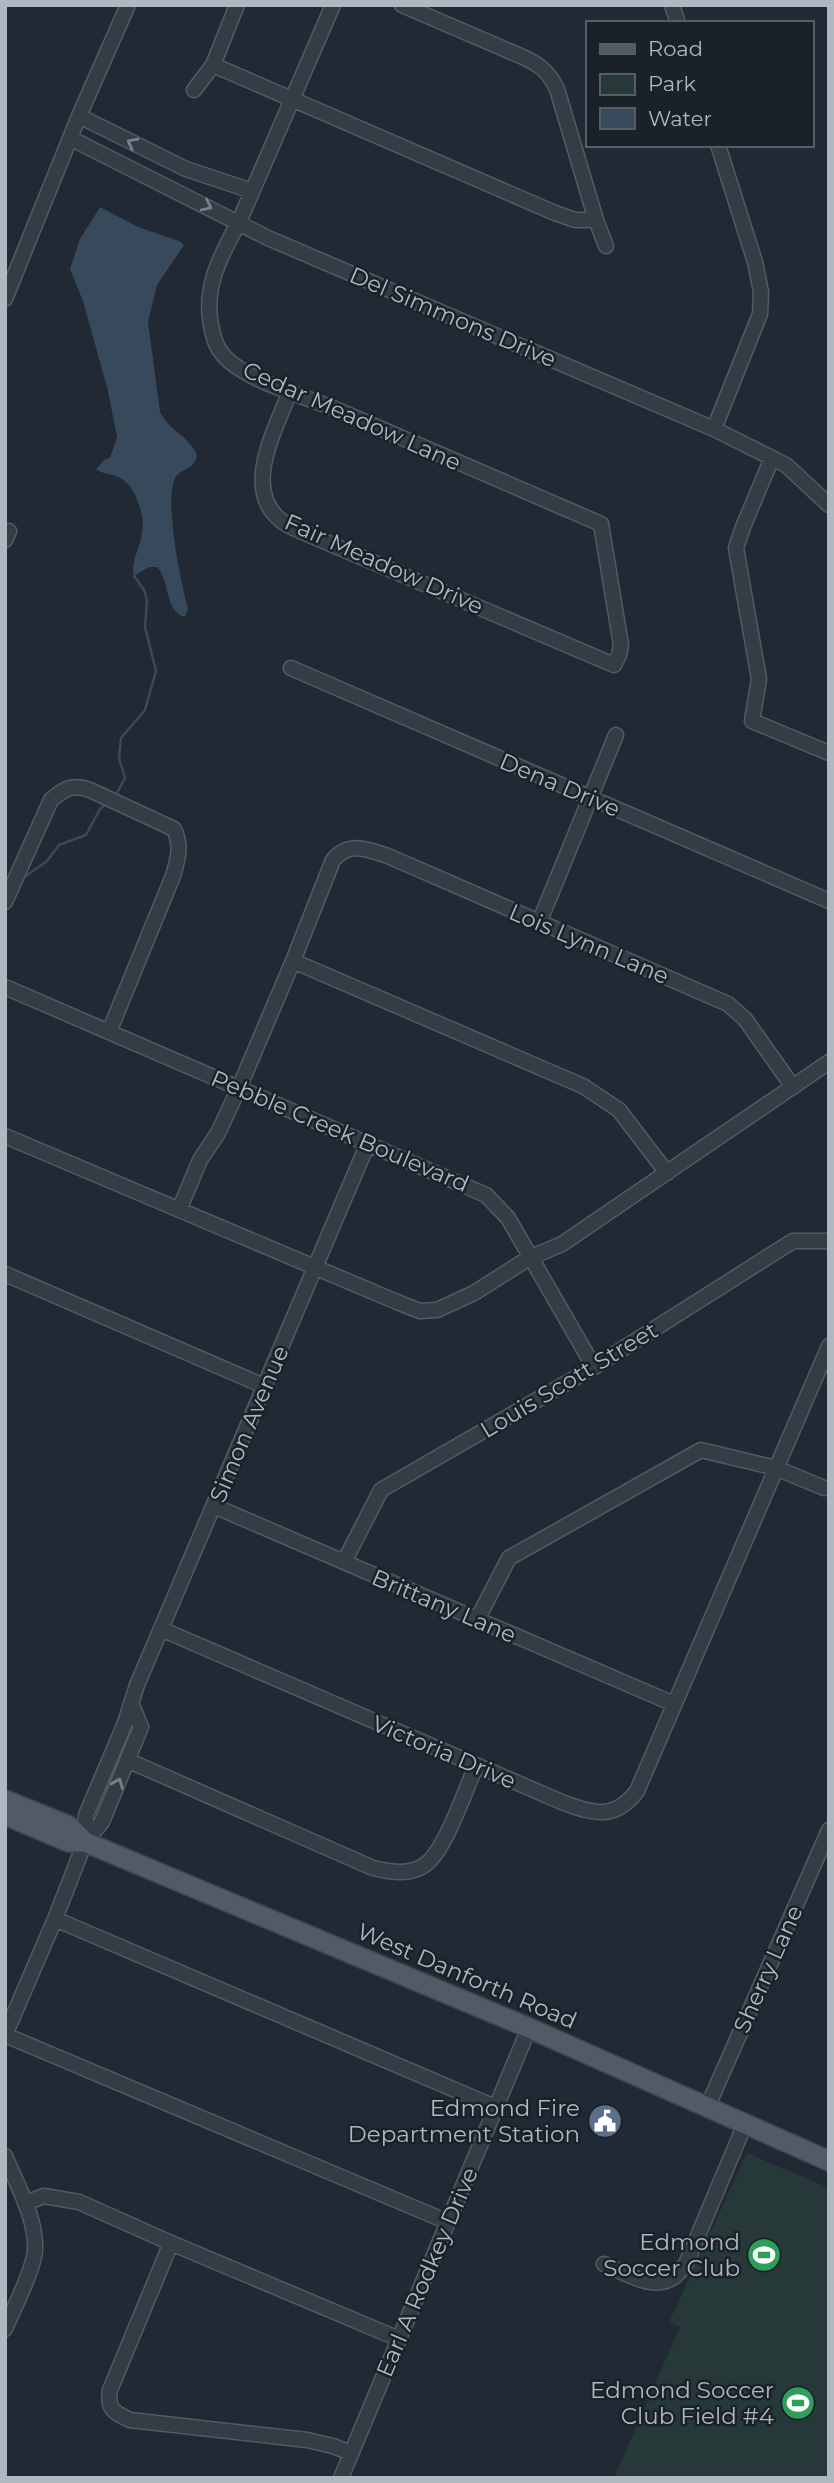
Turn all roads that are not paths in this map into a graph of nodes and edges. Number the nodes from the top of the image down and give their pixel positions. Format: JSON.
{"nodes":[{"id":1,"x":128,"y":5,"type":"edge"},
{"id":2,"x":237,"y":5,"type":"edge"},
{"id":3,"x":333,"y":5,"type":"edge"},
{"id":4,"x":402,"y":5,"type":"edge"},
{"id":5,"x":213,"y":65,"type":"junction"},
{"id":6,"x":194,"y":90,"type":"dead end"},
{"id":7,"x":292,"y":100,"type":"junction"},
{"id":8,"x":79,"y":116,"type":"junction"},
{"id":9,"x":70,"y":138,"type":"junction"},
{"id":10,"x":719,"y":147,"type":"edge"},
{"id":11,"x":186,"y":169,"type":"junction"},
{"id":12,"x":174,"y":191,"type":"junction"},
{"id":13,"x":252,"y":191,"type":"junction"},
{"id":14,"x":596,"y":220,"type":"junction"},
{"id":15,"x":239,"y":222,"type":"junction"},
{"id":16,"x":606,"y":246,"type":"dead end"},
{"id":17,"x":5,"y":299,"type":"edge"},
{"id":18,"x":290,"y":391,"type":"junction"},
{"id":19,"x":714,"y":429,"type":"junction"},
{"id":20,"x":772,"y":458,"type":"junction"},
{"id":21,"x":829,"y":505,"type":"edge"},
{"id":22,"x":614,"y":665,"type":"joint"},
{"id":23,"x":291,"y":668,"type":"dead end"},
{"id":24,"x":616,"y":735,"type":"dead end"},
{"id":25,"x":829,"y":753,"type":"edge"},
{"id":26,"x":589,"y":798,"type":"junction"},
{"id":27,"x":829,"y":901,"type":"edge"},
{"id":28,"x":5,"y":902,"type":"edge"},
{"id":29,"x":539,"y":923,"type":"junction"},
{"id":30,"x":293,"y":961,"type":"junction"},
{"id":31,"x":5,"y":987,"type":"edge"},
{"id":32,"x":108,"y":1032,"type":"junction"},
{"id":33,"x":829,"y":1062,"type":"edge"},
{"id":34,"x":793,"y":1087,"type":"junction"},
{"id":35,"x":239,"y":1088,"type":"junction"},
{"id":36,"x":5,"y":1136,"type":"edge"},
{"id":37,"x":368,"y":1143,"type":"junction"},
{"id":38,"x":667,"y":1173,"type":"junction"},
{"id":39,"x":179,"y":1210,"type":"junction"},
{"id":40,"x":829,"y":1241,"type":"edge"},
{"id":41,"x":529,"y":1258,"type":"junction"},
{"id":42,"x":315,"y":1269,"type":"junction"},
{"id":43,"x":5,"y":1274,"type":"edge"},
{"id":44,"x":829,"y":1346,"type":"edge"},
{"id":45,"x":594,"y":1367,"type":"junction"},
{"id":46,"x":264,"y":1386,"type":"junction"},
{"id":47,"x":775,"y":1468,"type":"junction"},
{"id":48,"x":824,"y":1488,"type":"dead end"},
{"id":49,"x":214,"y":1506,"type":"junction"},
{"id":50,"x":344,"y":1563,"type":"junction"},
{"id":51,"x":477,"y":1620,"type":"junction"},
{"id":52,"x":161,"y":1629,"type":"junction"},
{"id":53,"x":674,"y":1704,"type":"junction"},
{"id":54,"x":132,"y":1705,"type":"junction"},
{"id":55,"x":127,"y":1760,"type":"junction"},
{"id":56,"x":476,"y":1766,"type":"junction"},
{"id":57,"x":5,"y":1800,"type":"edge"},
{"id":58,"x":5,"y":1815,"type":"edge"},
{"id":59,"x":829,"y":1830,"type":"edge"},
{"id":60,"x":85,"y":1842,"type":"junction"},
{"id":61,"x":55,"y":1919,"type":"junction"},
{"id":62,"x":529,"y":2028,"type":"junction"},
{"id":63,"x":5,"y":2035,"type":"edge"},
{"id":64,"x":495,"y":2107,"type":"junction"},
{"id":65,"x":707,"y":2108,"type":"junction"},
{"id":66,"x":745,"y":2124,"type":"junction"},
{"id":67,"x":5,"y":2156,"type":"edge"},
{"id":68,"x":829,"y":2161,"type":"edge"},
{"id":69,"x":25,"y":2203,"type":"junction"},
{"id":70,"x":448,"y":2222,"type":"junction"},
{"id":71,"x":171,"y":2244,"type":"junction"},
{"id":72,"x":604,"y":2264,"type":"dead end"},
{"id":73,"x":5,"y":2329,"type":"edge"},
{"id":74,"x":399,"y":2339,"type":"junction"},
{"id":75,"x":351,"y":2453,"type":"junction"},
{"id":76,"x":341,"y":2478,"type":"edge"}],
"edges":[{"from":1,"to":8,"type":"street"},
{"from":2,"to":5,"type":"street"},
{"from":3,"to":7,"type":"street","name":"Cedar Meadow Lane"},
{"from":4,"to":14,"type":"street"},
{"from":5,"to":6,"type":"street"},
{"from":5,"to":7,"type":"street"},
{"from":7,"to":13,"type":"street","name":"Cedar Meadow Lane"},
{"from":7,"to":14,"type":"street"},
{"from":8,"to":9,"type":"street"},
{"from":11,"to":8,"type":"street","one_way":true},
{"from":9,"to":12,"type":"street","name":"Del Simmons Drive"},
{"from":9,"to":17,"type":"street"},
{"from":10,"to":19,"type":"street"},
{"from":11,"to":12,"type":"street"},
{"from":11,"to":13,"type":"street"},
{"from":12,"to":15,"type":"street","name":"Del Simmons Drive","one_way":true},
{"from":13,"to":15,"type":"street","name":"Cedar Meadow Lane"},
{"from":14,"to":16,"type":"street"},
{"from":15,"to":18,"type":"street","name":"Cedar Meadow Lane"},
{"from":15,"to":19,"type":"street","name":"Del Simmons Drive"},
{"from":18,"to":22,"type":"street","name":"Cedar Meadow Lane"},
{"from":18,"to":22,"type":"street","name":"Fair Meadow Drive"},
{"from":19,"to":20,"type":"street","name":"Del Simmons Drive"},
{"from":20,"to":21,"type":"street","name":"Del Simmons Drive"},
{"from":20,"to":25,"type":"street"},
{"from":23,"to":26,"type":"street","name":"Dena Drive"},
{"from":24,"to":26,"type":"street"},
{"from":26,"to":27,"type":"street","name":"Dena Drive"},
{"from":26,"to":29,"type":"street"},
{"from":28,"to":32,"type":"street"},
{"from":29,"to":30,"type":"street","name":"Lois Lynn Lane"},
{"from":29,"to":34,"type":"street","name":"Lois Lynn Lane"},
{"from":30,"to":35,"type":"street"},
{"from":30,"to":38,"type":"street"},
{"from":31,"to":32,"type":"street","name":"Pebble Creek Boulevard"},
{"from":32,"to":35,"type":"street","name":"Pebble Creek Boulevard"},
{"from":33,"to":34,"type":"street"},
{"from":34,"to":38,"type":"street"},
{"from":35,"to":37,"type":"street","name":"Pebble Creek Boulevard"},
{"from":35,"to":39,"type":"street"},
{"from":36,"to":39,"type":"street"},
{"from":37,"to":41,"type":"street","name":"Pebble Creek Boulevard"},
{"from":37,"to":42,"type":"street","name":"Simon Avenue"},
{"from":38,"to":41,"type":"street"},
{"from":39,"to":42,"type":"street"},
{"from":40,"to":45,"type":"street","name":"Louis Scott Street"},
{"from":41,"to":42,"type":"street"},
{"from":41,"to":45,"type":"street","name":"Pebble Creek Boulevard"},
{"from":42,"to":46,"type":"street","name":"Simon Avenue"},
{"from":43,"to":46,"type":"street"},
{"from":44,"to":47,"type":"street","name":"Victoria Drive"},
{"from":45,"to":50,"type":"street","name":"Louis Scott Street"},
{"from":46,"to":49,"type":"street","name":"Simon Avenue"},
{"from":47,"to":48,"type":"street"},
{"from":47,"to":51,"type":"street"},
{"from":47,"to":53,"type":"street","name":"Victoria Drive"},
{"from":49,"to":50,"type":"street","name":"Brittany Lane"},
{"from":49,"to":52,"type":"street","name":"Simon Avenue"},
{"from":50,"to":51,"type":"street","name":"Brittany Lane"},
{"from":51,"to":53,"type":"street","name":"Brittany Lane"},
{"from":52,"to":54,"type":"street","name":"Simon Avenue"},
{"from":52,"to":56,"type":"street","name":"Victoria Drive"},
{"from":53,"to":56,"type":"street","name":"Victoria Drive"},
{"from":54,"to":55,"type":"street","name":"Simon Avenue"},
{"from":54,"to":60,"type":"street","name":"Simon Avenue"},
{"from":55,"to":56,"type":"street"},
{"from":60,"to":55,"type":"street","name":"Simon Avenue","one_way":true},
{"from":57,"to":60,"type":"main road","name":"West Danforth Road"},
{"from":58,"to":60,"type":"main road","name":"West Danforth Road"},
{"from":59,"to":65,"type":"street","name":"Sherry Lane"},
{"from":60,"to":61,"type":"street"},
{"from":60,"to":62,"type":"main road","name":"West Danforth Road"},
{"from":61,"to":63,"type":"street"},
{"from":61,"to":64,"type":"street"},
{"from":62,"to":64,"type":"street","name":"Earl A Rodkey Drive"},
{"from":62,"to":65,"type":"main road","name":"West Danforth Road"},
{"from":63,"to":70,"type":"street"},
{"from":64,"to":70,"type":"street","name":"Earl A Rodkey Drive"},
{"from":65,"to":66,"type":"main road","name":"West Danforth Road"},
{"from":66,"to":68,"type":"main road","name":"West Danforth Road"},
{"from":66,"to":72,"type":"street"},
{"from":67,"to":69,"type":"street"},
{"from":69,"to":71,"type":"street"},
{"from":69,"to":73,"type":"street"},
{"from":70,"to":74,"type":"street","name":"Earl A Rodkey Drive"},
{"from":71,"to":74,"type":"street"},
{"from":71,"to":75,"type":"street"},
{"from":74,"to":75,"type":"street","name":"Earl A Rodkey Drive"},
{"from":75,"to":76,"type":"street","name":"Earl A Rodkey Drive"}]}
